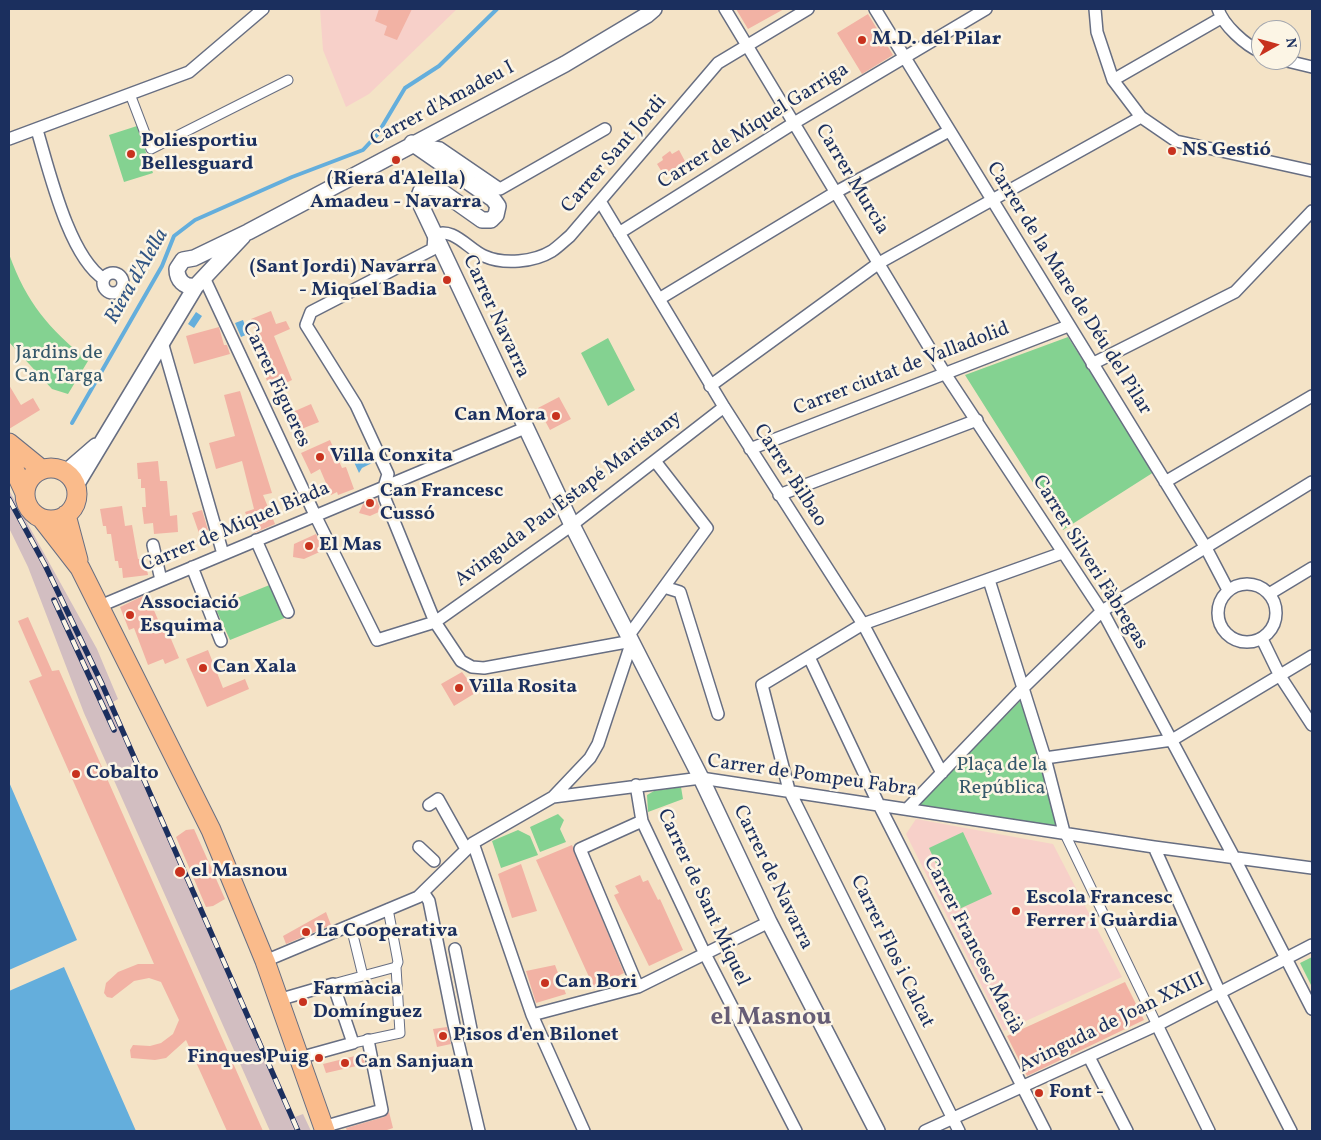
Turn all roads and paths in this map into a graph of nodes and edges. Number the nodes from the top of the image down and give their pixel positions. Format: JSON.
{"nodes":[{"id":1,"x":263,"y":9,"type":"edge"},
{"id":2,"x":654,"y":9,"type":"edge"},
{"id":3,"x":724,"y":9,"type":"edge"},
{"id":4,"x":808,"y":9,"type":"edge"},
{"id":5,"x":875,"y":9,"type":"edge"},
{"id":6,"x":986,"y":9,"type":"edge"},
{"id":7,"x":1095,"y":9,"type":"edge"},
{"id":8,"x":1219,"y":13,"type":"edge"},
{"id":9,"x":746,"y":44,"type":"junction"},
{"id":10,"x":1251,"y":47,"type":"edge"},
{"id":11,"x":904,"y":57,"type":"junction"},
{"id":12,"x":288,"y":80,"type":"dead end"},
{"id":13,"x":1112,"y":80,"type":"junction"},
{"id":14,"x":130,"y":94,"type":"junction"},
{"id":15,"x":1141,"y":118,"type":"junction"},
{"id":16,"x":794,"y":123,"type":"junction"},
{"id":17,"x":37,"y":130,"type":"junction"},
{"id":18,"x":605,"y":130,"type":"dead end"},
{"id":19,"x":949,"y":131,"type":"junction"},
{"id":20,"x":9,"y":139,"type":"edge"},
{"id":21,"x":412,"y":143,"type":"junction"},
{"id":22,"x":1312,"y":171,"type":"edge"},
{"id":23,"x":836,"y":192,"type":"junction"},
{"id":24,"x":600,"y":201,"type":"junction"},
{"id":25,"x":992,"y":201,"type":"junction"},
{"id":26,"x":1312,"y":211,"type":"edge"},
{"id":27,"x":248,"y":232,"type":"junction"},
{"id":28,"x":620,"y":233,"type":"junction"},
{"id":29,"x":436,"y":243,"type":"junction"},
{"id":30,"x":194,"y":258,"type":"junction"},
{"id":31,"x":879,"y":263,"type":"junction"},
{"id":32,"x":104,"y":279,"type":"dead end"},
{"id":33,"x":198,"y":282,"type":"junction"},
{"id":34,"x":659,"y":299,"type":"junction"},
{"id":35,"x":1068,"y":326,"type":"junction"},
{"id":36,"x":162,"y":342,"type":"junction"},
{"id":37,"x":1092,"y":364,"type":"junction"},
{"id":38,"x":944,"y":372,"type":"junction"},
{"id":39,"x":710,"y":386,"type":"junction"},
{"id":40,"x":1312,"y":396,"type":"edge"},
{"id":41,"x":724,"y":407,"type":"junction"},
{"id":42,"x":977,"y":420,"type":"junction"},
{"id":43,"x":525,"y":428,"type":"junction"},
{"id":44,"x":9,"y":444,"type":"edge"},
{"id":45,"x":750,"y":449,"type":"junction"},
{"id":46,"x":9,"y":458,"type":"edge"},
{"id":47,"x":655,"y":461,"type":"junction"},
{"id":48,"x":41,"y":469,"type":"junction"},
{"id":49,"x":71,"y":479,"type":"junction"},
{"id":50,"x":1165,"y":482,"type":"junction"},
{"id":51,"x":1312,"y":482,"type":"edge"},
{"id":52,"x":384,"y":487,"type":"junction"},
{"id":53,"x":25,"y":492,"type":"junction"},
{"id":54,"x":779,"y":496,"type":"junction"},
{"id":55,"x":66,"y":515,"type":"junction"},
{"id":56,"x":315,"y":515,"type":"junction"},
{"id":57,"x":42,"y":519,"type":"junction"},
{"id":58,"x":572,"y":525,"type":"junction"},
{"id":59,"x":256,"y":540,"type":"junction"},
{"id":60,"x":153,"y":545,"type":"dead end"},
{"id":61,"x":1206,"y":548,"type":"junction"},
{"id":62,"x":1062,"y":553,"type":"junction"},
{"id":63,"x":223,"y":554,"type":"junction"},
{"id":64,"x":192,"y":567,"type":"junction"},
{"id":65,"x":80,"y":568,"type":"junction"},
{"id":66,"x":1312,"y":568,"type":"edge"},
{"id":67,"x":161,"y":580,"type":"junction"},
{"id":68,"x":989,"y":580,"type":"junction"},
{"id":69,"x":664,"y":587,"type":"junction"},
{"id":70,"x":1228,"y":590,"type":"junction"},
{"id":71,"x":1269,"y":594,"type":"junction"},
{"id":72,"x":100,"y":606,"type":"junction"},
{"id":73,"x":288,"y":612,"type":"dead end"},
{"id":74,"x":1102,"y":612,"type":"junction"},
{"id":75,"x":435,"y":622,"type":"junction"},
{"id":76,"x":863,"y":624,"type":"junction"},
{"id":77,"x":631,"y":638,"type":"junction"},
{"id":78,"x":1262,"y":639,"type":"junction"},
{"id":79,"x":222,"y":641,"type":"dead end"},
{"id":80,"x":1312,"y":656,"type":"edge"},
{"id":81,"x":809,"y":657,"type":"junction"},
{"id":82,"x":1280,"y":676,"type":"junction"},
{"id":83,"x":1023,"y":688,"type":"junction"},
{"id":84,"x":718,"y":714,"type":"dead end"},
{"id":85,"x":1312,"y":725,"type":"edge"},
{"id":86,"x":1172,"y":740,"type":"junction"},
{"id":87,"x":1045,"y":758,"type":"junction"},
{"id":88,"x":942,"y":773,"type":"junction"},
{"id":89,"x":701,"y":778,"type":"junction"},
{"id":90,"x":636,"y":785,"type":"junction"},
{"id":91,"x":789,"y":790,"type":"junction"},
{"id":92,"x":554,"y":797,"type":"junction"},
{"id":93,"x":429,"y":804,"type":"dead end"},
{"id":94,"x":878,"y":806,"type":"junction"},
{"id":95,"x":907,"y":809,"type":"junction"},
{"id":96,"x":642,"y":821,"type":"junction"},
{"id":97,"x":1064,"y":832,"type":"junction"},
{"id":98,"x":469,"y":846,"type":"junction"},
{"id":99,"x":1154,"y":847,"type":"junction"},
{"id":100,"x":419,"y":848,"type":"dead end"},
{"id":101,"x":1235,"y":859,"type":"junction"},
{"id":102,"x":434,"y":861,"type":"dead end"},
{"id":103,"x":1312,"y":868,"type":"edge"},
{"id":104,"x":423,"y":892,"type":"junction"},
{"id":105,"x":388,"y":909,"type":"junction"},
{"id":106,"x":769,"y":922,"type":"junction"},
{"id":107,"x":352,"y":931,"type":"dead end"},
{"id":108,"x":1312,"y":945,"type":"edge"},
{"id":109,"x":455,"y":949,"type":"dead end"},
{"id":110,"x":705,"y":954,"type":"junction"},
{"id":111,"x":1286,"y":959,"type":"junction"},
{"id":112,"x":265,"y":961,"type":"junction"},
{"id":113,"x":396,"y":967,"type":"junction"},
{"id":114,"x":362,"y":972,"type":"dead end"},
{"id":115,"x":333,"y":984,"type":"junction"},
{"id":116,"x":638,"y":987,"type":"junction"},
{"id":117,"x":1220,"y":993,"type":"junction"},
{"id":118,"x":278,"y":1000,"type":"junction"},
{"id":119,"x":1312,"y":1009,"type":"edge"},
{"id":120,"x":532,"y":1015,"type":"junction"},
{"id":121,"x":1157,"y":1025,"type":"junction"},
{"id":122,"x":471,"y":1029,"type":"dead end"},
{"id":123,"x":368,"y":1040,"type":"junction"},
{"id":124,"x":353,"y":1043,"type":"junction"},
{"id":125,"x":1089,"y":1057,"type":"junction"},
{"id":126,"x":299,"y":1058,"type":"junction"},
{"id":127,"x":1023,"y":1087,"type":"junction"},
{"id":128,"x":954,"y":1120,"type":"junction"},
{"id":129,"x":324,"y":1129,"type":"edge"},
{"id":130,"x":479,"y":1131,"type":"edge"},
{"id":131,"x":584,"y":1131,"type":"edge"},
{"id":132,"x":796,"y":1131,"type":"edge"},
{"id":133,"x":877,"y":1131,"type":"edge"},
{"id":134,"x":925,"y":1131,"type":"edge"},
{"id":135,"x":960,"y":1131,"type":"edge"},
{"id":136,"x":1045,"y":1131,"type":"edge"},
{"id":137,"x":1127,"y":1131,"type":"edge"},
{"id":138,"x":1209,"y":1131,"type":"edge"},
{"id":139,"x":1291,"y":1131,"type":"edge"}],
"edges":[{"from":1,"to":14,"type":"street"},
{"from":2,"to":21,"type":"street","name":"Carrer d'Amadeu I"},
{"from":3,"to":9,"type":"street","name":"Carrer Murcia"},
{"from":4,"to":9,"type":"street","name":"Carrer Sant Jordi"},
{"from":5,"to":11,"type":"street","name":"Carrer de la Mare de Déu del Pilar"},
{"from":6,"to":11,"type":"street","name":"Carrer de Miquel Garriga"},
{"from":7,"to":13,"type":"street"},
{"from":8,"to":10,"type":"street"},
{"from":8,"to":13,"type":"street"},
{"from":9,"to":16,"type":"street","name":"Carrer Murcia"},
{"from":9,"to":24,"type":"street","name":"Carrer Sant Jordi"},
{"from":11,"to":16,"type":"street","name":"Carrer de Miquel Garriga"},
{"from":11,"to":19,"type":"street","name":"Carrer de la Mare de Déu del Pilar"},
{"from":12,"to":14,"type":"street"},
{"from":13,"to":15,"type":"street"},
{"from":14,"to":17,"type":"street"},
{"from":15,"to":22,"type":"street"},
{"from":15,"to":25,"type":"street"},
{"from":16,"to":23,"type":"street","name":"Carrer Murcia"},
{"from":16,"to":28,"type":"street","name":"Carrer de Miquel Garriga"},
{"from":17,"to":20,"type":"street"},
{"from":17,"to":32,"type":"street"},
{"from":18,"to":21,"type":"street"},
{"from":19,"to":23,"type":"street"},
{"from":19,"to":25,"type":"street","name":"Carrer de la Mare de Déu del Pilar"},
{"from":21,"to":27,"type":"street","name":"Carrer d'Amadeu I"},
{"from":21,"to":29,"type":"street","name":"Carrer Navarra"},
{"from":23,"to":31,"type":"street","name":"Carrer Murcia"},
{"from":23,"to":34,"type":"street"},
{"from":24,"to":28,"type":"street","name":"Carrer Bilbao"},
{"from":24,"to":29,"type":"street","name":"Carrer Sant Jordi"},
{"from":25,"to":31,"type":"street"},
{"from":25,"to":35,"type":"street","name":"Carrer de la Mare de Déu del Pilar"},
{"from":26,"to":37,"type":"street"},
{"from":27,"to":30,"type":"street","name":"Carrer d'Amadeu I"},
{"from":27,"to":33,"type":"street","name":"Carrer d'Amadeu I"},
{"from":28,"to":34,"type":"street","name":"Carrer Bilbao"},
{"from":29,"to":43,"type":"street","name":"Carrer Navarra"},
{"from":29,"to":52,"type":"street"},
{"from":30,"to":33,"type":"street"},
{"from":30,"to":33,"type":"street","name":"Carrer d'Amadeu I"},
{"from":31,"to":38,"type":"street","name":"Carrer Murcia"},
{"from":31,"to":39,"type":"street"},
{"from":33,"to":36,"type":"street","name":"Carrer d'Amadeu I"},
{"from":33,"to":56,"type":"street","name":"Carrer Figueres"},
{"from":34,"to":39,"type":"street","name":"Carrer Bilbao"},
{"from":35,"to":37,"type":"street","name":"Carrer de la Mare de Déu del Pilar"},
{"from":35,"to":38,"type":"street","name":"Carrer ciutat de Valladolid"},
{"from":36,"to":49,"type":"street","name":"Carrer d'Amadeu I"},
{"from":36,"to":63,"type":"street"},
{"from":37,"to":50,"type":"street","name":"Carrer de la Mare de Déu del Pilar"},
{"from":38,"to":42,"type":"street","name":"Carrer Silveri Fàbregas"},
{"from":38,"to":45,"type":"street","name":"Carrer ciutat de Valladolid"},
{"from":39,"to":41,"type":"street","name":"Carrer Bilbao"},
{"from":40,"to":50,"type":"street"},
{"from":41,"to":45,"type":"street","name":"Carrer Bilbao"},
{"from":41,"to":47,"type":"street","name":"Avinguda Pau Estapé Maristany"},
{"from":42,"to":54,"type":"street"},
{"from":42,"to":62,"type":"street","name":"Carrer Silveri Fàbregas"},
{"from":43,"to":52,"type":"street","name":"Carrer de Miquel Biada"},
{"from":43,"to":58,"type":"street","name":"Carrer Navarra"},
{"from":44,"to":48,"type":"main road"},
{"from":45,"to":54,"type":"street","name":"Carrer Bilbao"},
{"from":46,"to":53,"type":"main road"},
{"from":47,"to":58,"type":"street","name":"Avinguda Pau Estapé Maristany"},
{"from":47,"to":69,"type":"street"},
{"from":48,"to":49,"type":"main road"},
{"from":48,"to":53,"type":"main road"},
{"from":49,"to":55,"type":"main road"},
{"from":50,"to":61,"type":"street","name":"Carrer de la Mare de Déu del Pilar"},
{"from":51,"to":61,"type":"street"},
{"from":52,"to":56,"type":"street","name":"Carrer de Miquel Biada"},
{"from":52,"to":75,"type":"street"},
{"from":53,"to":57,"type":"main road"},
{"from":54,"to":76,"type":"street","name":"Carrer Bilbao"},
{"from":55,"to":57,"type":"main road"},
{"from":55,"to":65,"type":"main road"},
{"from":56,"to":59,"type":"street","name":"Carrer de Miquel Biada"},
{"from":56,"to":75,"type":"street","name":"Carrer Figueres"},
{"from":57,"to":65,"type":"main road"},
{"from":58,"to":75,"type":"street","name":"Avinguda Pau Estapé Maristany"},
{"from":58,"to":77,"type":"street","name":"Carrer Navarra"},
{"from":59,"to":63,"type":"street","name":"Carrer de Miquel Biada"},
{"from":59,"to":73,"type":"street"},
{"from":60,"to":67,"type":"street"},
{"from":61,"to":70,"type":"street","name":"Carrer de la Mare de Déu del Pilar"},
{"from":61,"to":74,"type":"street"},
{"from":62,"to":68,"type":"street"},
{"from":62,"to":74,"type":"street","name":"Carrer Silveri Fàbregas"},
{"from":63,"to":64,"type":"street","name":"Carrer de Miquel Biada"},
{"from":64,"to":67,"type":"street","name":"Carrer de Miquel Biada"},
{"from":64,"to":79,"type":"street"},
{"from":65,"to":72,"type":"main road"},
{"from":66,"to":71,"type":"street"},
{"from":67,"to":72,"type":"street","name":"Carrer de Miquel Biada"},
{"from":68,"to":76,"type":"street"},
{"from":68,"to":83,"type":"street"},
{"from":69,"to":77,"type":"street"},
{"from":69,"to":84,"type":"street"},
{"from":70,"to":71,"type":"street"},
{"from":70,"to":78,"type":"street"},
{"from":71,"to":78,"type":"street"},
{"from":72,"to":112,"type":"main road"},
{"from":74,"to":83,"type":"street"},
{"from":74,"to":86,"type":"street","name":"Carrer Silveri Fàbregas"},
{"from":75,"to":77,"type":"street"},
{"from":76,"to":81,"type":"street"},
{"from":76,"to":88,"type":"street","name":"Carrer Bilbao"},
{"from":77,"to":89,"type":"street","name":"Carrer de Navarra"},
{"from":77,"to":92,"type":"street"},
{"from":78,"to":82,"type":"street"},
{"from":80,"to":82,"type":"street"},
{"from":81,"to":91,"type":"street","name":"Carrer Flos i Calcat"},
{"from":81,"to":94,"type":"street","name":"Carrer Francesc Macià"},
{"from":82,"to":85,"type":"street"},
{"from":82,"to":86,"type":"street"},
{"from":83,"to":87,"type":"street"},
{"from":83,"to":88,"type":"street"},
{"from":86,"to":87,"type":"street"},
{"from":86,"to":101,"type":"street","name":"Carrer Silveri Fàbregas"},
{"from":87,"to":97,"type":"street"},
{"from":88,"to":95,"type":"street"},
{"from":89,"to":90,"type":"street","name":"Carrer de Pompeu Fabra"},
{"from":89,"to":91,"type":"street","name":"Carrer de Pompeu Fabra"},
{"from":89,"to":106,"type":"street","name":"Carrer de Navarra"},
{"from":90,"to":92,"type":"street","name":"Carrer de Pompeu Fabra"},
{"from":90,"to":96,"type":"street","name":"Carrer de Sant Miquel"},
{"from":91,"to":94,"type":"street","name":"Carrer de Pompeu Fabra"},
{"from":91,"to":128,"type":"street","name":"Carrer Flos i Calcat"},
{"from":92,"to":98,"type":"street"},
{"from":93,"to":98,"type":"street"},
{"from":94,"to":95,"type":"street","name":"Carrer de Pompeu Fabra"},
{"from":94,"to":127,"type":"street","name":"Carrer Francesc Macià"},
{"from":95,"to":97,"type":"street","name":"Carrer de Pompeu Fabra"},
{"from":96,"to":110,"type":"street","name":"Carrer de Sant Miquel"},
{"from":96,"to":116,"type":"street"},
{"from":97,"to":99,"type":"street","name":"Carrer de Pompeu Fabra"},
{"from":97,"to":121,"type":"street"},
{"from":98,"to":104,"type":"street"},
{"from":98,"to":120,"type":"street"},
{"from":99,"to":101,"type":"street","name":"Carrer de Pompeu Fabra"},
{"from":99,"to":117,"type":"street"},
{"from":100,"to":102,"type":"street"},
{"from":101,"to":103,"type":"street","name":"Carrer de Pompeu Fabra"},
{"from":101,"to":111,"type":"street","name":"Carrer Silveri Fàbregas"},
{"from":104,"to":105,"type":"street"},
{"from":104,"to":130,"type":"street"},
{"from":105,"to":112,"type":"street"},
{"from":105,"to":113,"type":"street"},
{"from":106,"to":110,"type":"street"},
{"from":106,"to":133,"type":"street","name":"Carrer de Navarra"},
{"from":107,"to":114,"type":"street"},
{"from":108,"to":111,"type":"street","name":"Avinguda de Joan XXIII"},
{"from":109,"to":122,"type":"street"},
{"from":110,"to":116,"type":"street"},
{"from":110,"to":132,"type":"street","name":"Carrer de Sant Miquel"},
{"from":111,"to":117,"type":"street","name":"Avinguda de Joan XXIII"},
{"from":111,"to":119,"type":"street","name":"Carrer Silveri Fàbregas"},
{"from":112,"to":118,"type":"main road"},
{"from":113,"to":115,"type":"street"},
{"from":113,"to":123,"type":"street"},
{"from":115,"to":118,"type":"street"},
{"from":115,"to":124,"type":"street"},
{"from":116,"to":120,"type":"street"},
{"from":117,"to":121,"type":"street","name":"Avinguda de Joan XXIII"},
{"from":117,"to":139,"type":"street"},
{"from":118,"to":126,"type":"main road"},
{"from":120,"to":131,"type":"street"},
{"from":121,"to":125,"type":"street","name":"Avinguda de Joan XXIII"},
{"from":121,"to":138,"type":"street"},
{"from":123,"to":124,"type":"street"},
{"from":123,"to":129,"type":"street"},
{"from":124,"to":126,"type":"street"},
{"from":125,"to":127,"type":"street","name":"Avinguda de Joan XXIII"},
{"from":125,"to":137,"type":"street"},
{"from":126,"to":129,"type":"main road"},
{"from":127,"to":128,"type":"street","name":"Avinguda de Joan XXIII"},
{"from":127,"to":136,"type":"street","name":"Carrer Francesc Macià"},
{"from":128,"to":134,"type":"street","name":"Avinguda de Joan XXIII"},
{"from":128,"to":135,"type":"street","name":"Carrer Flos i Calcat"}]}
